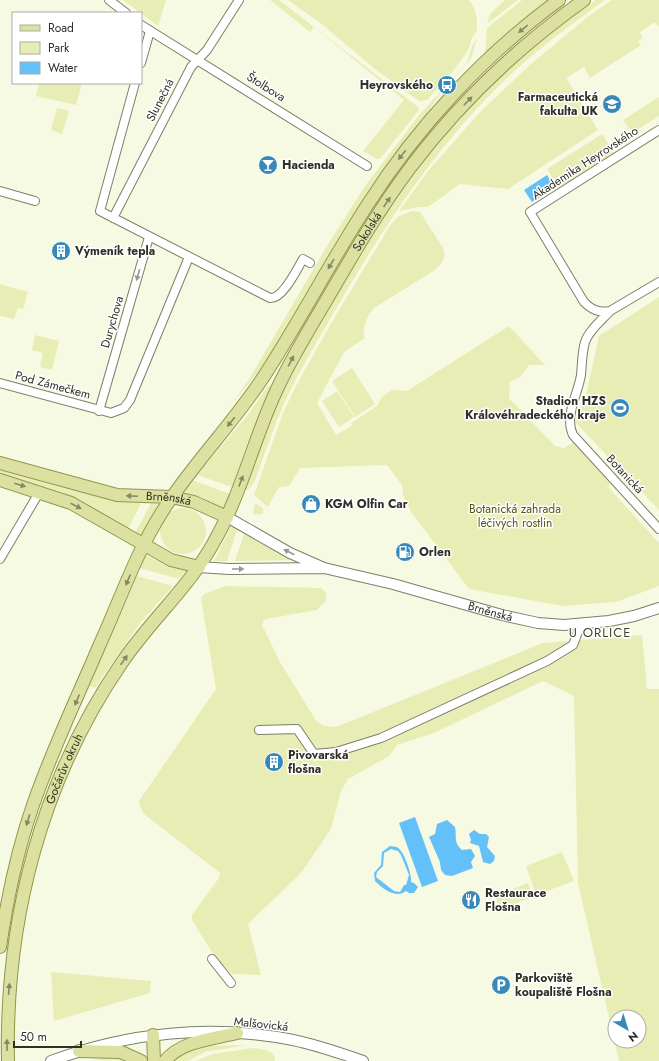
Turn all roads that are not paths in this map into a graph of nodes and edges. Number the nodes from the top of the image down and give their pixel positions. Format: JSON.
{"nodes":[{"id":1,"x":108,"y":0,"type":"edge"},
{"id":2,"x":239,"y":0,"type":"edge"},
{"id":3,"x":559,"y":0,"type":"edge"},
{"id":4,"x":584,"y":0,"type":"edge"},
{"id":5,"x":125,"y":12,"type":"edge"},
{"id":6,"x":142,"y":25,"type":"edge"},
{"id":7,"x":150,"y":31,"type":"junction"},
{"id":8,"x":142,"y":59,"type":"edge"},
{"id":9,"x":199,"y":59,"type":"junction"},
{"id":10,"x":135,"y":84,"type":"edge"},
{"id":11,"x":659,"y":130,"type":"edge"},
{"id":12,"x":367,"y":166,"type":"dead end"},
{"id":13,"x":0,"y":191,"type":"edge"},
{"id":14,"x":35,"y":201,"type":"dead end"},
{"id":15,"x":113,"y":218,"type":"junction"},
{"id":16,"x":149,"y":237,"type":"junction"},
{"id":17,"x":189,"y":256,"type":"junction"},
{"id":18,"x":310,"y":263,"type":"dead end"},
{"id":19,"x":659,"y":282,"type":"edge"},
{"id":20,"x":610,"y":311,"type":"junction"},
{"id":21,"x":0,"y":383,"type":"edge"},
{"id":22,"x":99,"y":411,"type":"junction"},
{"id":23,"x":0,"y":463,"type":"edge"},
{"id":24,"x":0,"y":480,"type":"edge"},
{"id":25,"x":40,"y":491,"type":"junction"},
{"id":26,"x":171,"y":498,"type":"junction"},
{"id":27,"x":227,"y":517,"type":"junction"},
{"id":28,"x":659,"y":528,"type":"edge"},
{"id":29,"x":144,"y":545,"type":"junction"},
{"id":30,"x":0,"y":559,"type":"edge"},
{"id":31,"x":199,"y":567,"type":"junction"},
{"id":32,"x":324,"y":568,"type":"junction"},
{"id":33,"x":659,"y":608,"type":"edge"},
{"id":34,"x":581,"y":624,"type":"junction"},
{"id":35,"x":259,"y":730,"type":"dead end"},
{"id":36,"x":0,"y":947,"type":"edge"},
{"id":37,"x":212,"y":959,"type":"dead end"},
{"id":38,"x":231,"y":983,"type":"dead end"},
{"id":39,"x":237,"y":1033,"type":"junction"},
{"id":40,"x":153,"y":1035,"type":"junction"},
{"id":41,"x":79,"y":1051,"type":"junction"},
{"id":42,"x":8,"y":1061,"type":"edge"},
{"id":43,"x":51,"y":1061,"type":"edge"},
{"id":44,"x":141,"y":1061,"type":"edge"},
{"id":45,"x":154,"y":1061,"type":"edge"},
{"id":46,"x":165,"y":1061,"type":"edge"},
{"id":47,"x":363,"y":1061,"type":"edge"}],
"edges":[{"from":1,"to":5,"type":"street"},
{"from":2,"to":9,"type":"street","name":"Slunečná"},
{"from":3,"to":26,"type":"main road","name":"Sokolská","one_way":true},
{"from":27,"to":4,"type":"main road","name":"Sokolská","one_way":true},
{"from":6,"to":7,"type":"street"},
{"from":7,"to":8,"type":"street"},
{"from":7,"to":9,"type":"street","name":"Štolbova"},
{"from":9,"to":12,"type":"street","name":"Štolbova"},
{"from":9,"to":15,"type":"street","name":"Slunečná"},
{"from":10,"to":15,"type":"street"},
{"from":11,"to":20,"type":"street","name":"Akademika Heyrovského"},
{"from":13,"to":14,"type":"street"},
{"from":15,"to":16,"type":"street"},
{"from":16,"to":17,"type":"street"},
{"from":16,"to":22,"type":"street","name":"Durychova","one_way":true},
{"from":17,"to":18,"type":"street"},
{"from":17,"to":22,"type":"street"},
{"from":19,"to":20,"type":"street"},
{"from":20,"to":28,"type":"street","name":"Botanická"},
{"from":21,"to":22,"type":"street","name":"Pod Zámečkem"},
{"from":26,"to":23,"type":"main road","name":"Brněnská","one_way":true},
{"from":24,"to":25,"type":"main road","name":"Brněnská","one_way":true},
{"from":25,"to":29,"type":"main road","name":"Brněnská","one_way":true},
{"from":25,"to":30,"type":"street"},
{"from":26,"to":27,"type":"main road","name":"Brněnská"},
{"from":26,"to":29,"type":"main road","name":"Gočárův okruh"},
{"from":27,"to":31,"type":"main road","name":"Gočárův okruh"},
{"from":32,"to":27,"type":"street","name":"Brněnská","one_way":true},
{"from":29,"to":31,"type":"main road","name":"Brněnská"},
{"from":29,"to":36,"type":"main road","name":"Gočárův okruh","one_way":true},
{"from":31,"to":32,"type":"street","name":"Brněnská","one_way":true},
{"from":42,"to":31,"type":"main road","name":"Gočárův okruh","one_way":true},
{"from":32,"to":34,"type":"street","name":"Brněnská"},
{"from":33,"to":34,"type":"street","name":"Brněnská"},
{"from":34,"to":35,"type":"street"},
{"from":37,"to":38,"type":"street"},
{"from":39,"to":40,"type":"street","name":"Malšovická"},
{"from":39,"to":46,"type":"main road"},
{"from":39,"to":47,"type":"street","name":"Malšovická"},
{"from":40,"to":41,"type":"street","name":"Malšovická"},
{"from":40,"to":45,"type":"main road"},
{"from":41,"to":43,"type":"street","name":"Malšovická"},
{"from":41,"to":44,"type":"main road"}]}
